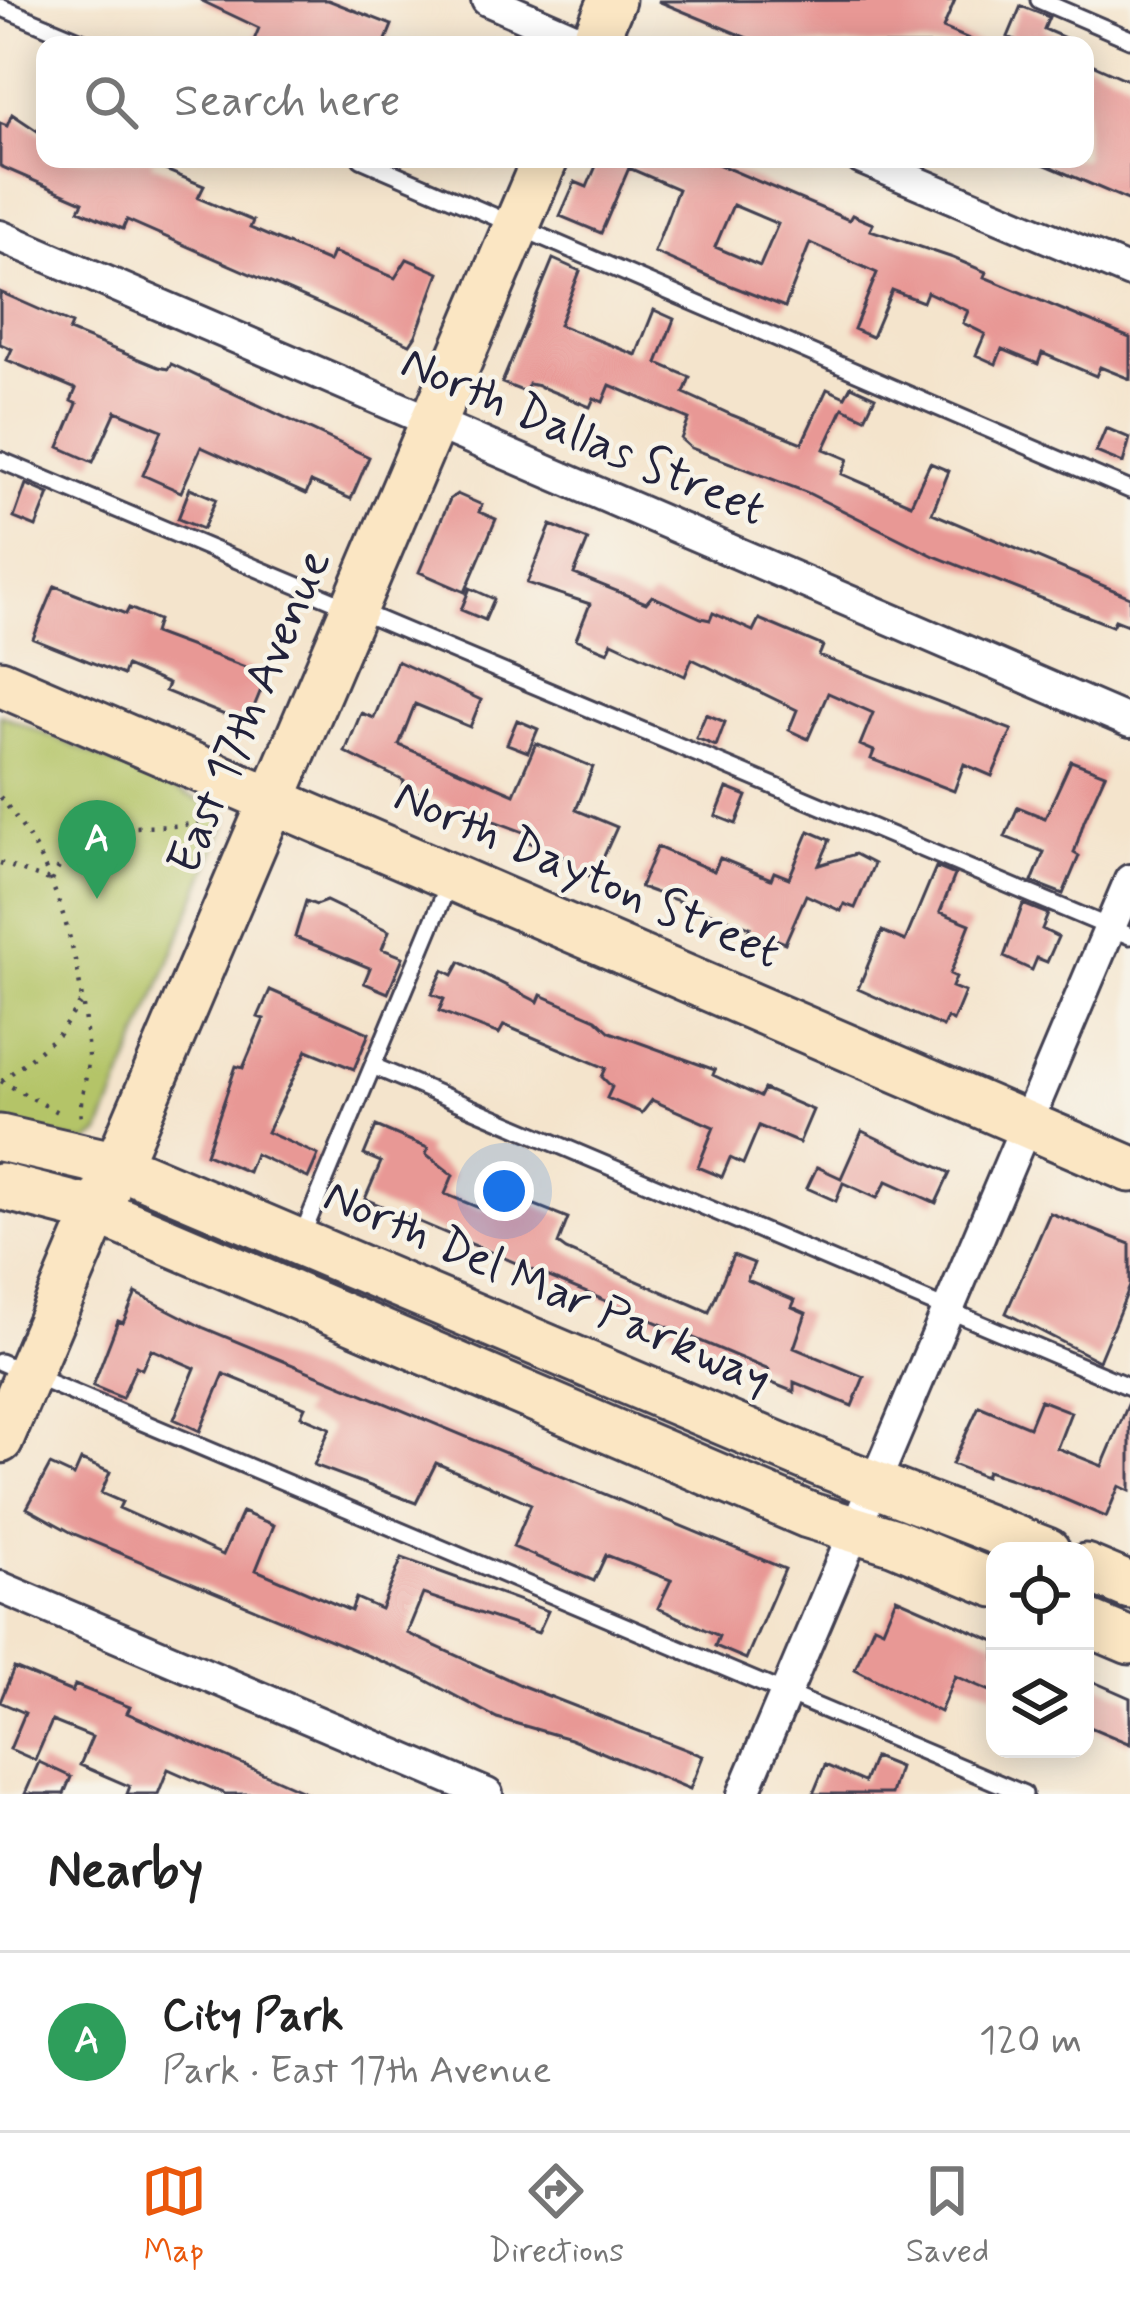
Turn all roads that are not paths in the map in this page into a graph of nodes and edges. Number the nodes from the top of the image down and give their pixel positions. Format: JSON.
{"nodes":[{"id":1,"x":487,"y":0,"type":"edge"},
{"id":2,"x":612,"y":0,"type":"edge"},
{"id":3,"x":1039,"y":0,"type":"edge"},
{"id":4,"x":0,"y":7,"type":"edge"},
{"id":5,"x":69,"y":36,"type":"edge"},
{"id":6,"x":571,"y":36,"type":"edge"},
{"id":7,"x":596,"y":36,"type":"edge"},
{"id":8,"x":1130,"y":39,"type":"edge"},
{"id":9,"x":382,"y":168,"type":"edge"},
{"id":10,"x":540,"y":168,"type":"edge"},
{"id":11,"x":883,"y":168,"type":"edge"},
{"id":12,"x":517,"y":225,"type":"junction"},
{"id":13,"x":0,"y":236,"type":"edge"},
{"id":14,"x":1130,"y":272,"type":"edge"},
{"id":15,"x":432,"y":419,"type":"junction"},
{"id":16,"x":0,"y":460,"type":"edge"},
{"id":17,"x":1130,"y":490,"type":"edge"},
{"id":18,"x":351,"y":608,"type":"junction"},
{"id":19,"x":0,"y":683,"type":"edge"},
{"id":20,"x":1130,"y":722,"type":"edge"},
{"id":21,"x":256,"y":791,"type":"junction"},
{"id":22,"x":452,"y":875,"type":"junction"},
{"id":23,"x":1130,"y":880,"type":"edge"},
{"id":24,"x":1120,"y":932,"type":"edge"},
{"id":25,"x":375,"y":1067,"type":"junction"},
{"id":26,"x":1027,"y":1125,"type":"junction"},
{"id":27,"x":0,"y":1138,"type":"edge"},
{"id":28,"x":101,"y":1150,"type":"junction"},
{"id":29,"x":1130,"y":1168,"type":"edge"},
{"id":30,"x":0,"y":1186,"type":"edge"},
{"id":31,"x":97,"y":1210,"type":"junction"},
{"id":32,"x":300,"y":1241,"type":"junction"},
{"id":33,"x":949,"y":1309,"type":"junction"},
{"id":34,"x":14,"y":1368,"type":"edge"},
{"id":35,"x":1130,"y":1388,"type":"edge"},
{"id":36,"x":0,"y":1440,"type":"edge"},
{"id":37,"x":874,"y":1482,"type":"junction"},
{"id":38,"x":854,"y":1530,"type":"junction"},
{"id":39,"x":1024,"y":1542,"type":"edge"},
{"id":40,"x":1094,"y":1571,"type":"edge"},
{"id":41,"x":986,"y":1581,"type":"edge"},
{"id":42,"x":1130,"y":1586,"type":"edge"},
{"id":43,"x":0,"y":1587,"type":"edge"},
{"id":44,"x":1094,"y":1626,"type":"edge"},
{"id":45,"x":1130,"y":1641,"type":"edge"},
{"id":46,"x":786,"y":1693,"type":"junction"},
{"id":47,"x":487,"y":1794,"type":"edge"},
{"id":48,"x":743,"y":1794,"type":"edge"},
{"id":49,"x":1024,"y":1794,"type":"edge"}],
"edges":[{"from":1,"to":6,"type":"street"},
{"from":2,"to":7,"type":"street"},
{"from":3,"to":8,"type":"lane"},
{"from":4,"to":5,"type":"lane"},
{"from":9,"to":12,"type":"lane"},
{"from":10,"to":12,"type":"street","name":"East 17th Avenue"},
{"from":11,"to":14,"type":"street"},
{"from":12,"to":15,"type":"street","name":"East 17th Avenue"},
{"from":12,"to":17,"type":"lane"},
{"from":13,"to":15,"type":"street","name":"North Dallas Street"},
{"from":15,"to":18,"type":"street","name":"East 17th Avenue"},
{"from":15,"to":20,"type":"street","name":"North Dallas Street"},
{"from":16,"to":18,"type":"lane"},
{"from":18,"to":21,"type":"street","name":"East 17th Avenue"},
{"from":18,"to":24,"type":"lane"},
{"from":19,"to":21,"type":"street","name":"North Dayton Street"},
{"from":21,"to":22,"type":"street","name":"North Dayton Street"},
{"from":21,"to":28,"type":"street","name":"East 17th Avenue"},
{"from":22,"to":25,"type":"lane"},
{"from":22,"to":26,"type":"street","name":"North Dayton Street"},
{"from":23,"to":24,"type":"street"},
{"from":24,"to":26,"type":"street"},
{"from":25,"to":32,"type":"lane"},
{"from":25,"to":33,"type":"lane"},
{"from":26,"to":29,"type":"street","name":"North Dayton Street"},
{"from":26,"to":33,"type":"street"},
{"from":27,"to":28,"type":"street","name":"North Del Mar Parkway"},
{"from":28,"to":31,"type":"street","name":"East 17th Avenue"},
{"from":28,"to":32,"type":"street","name":"North Del Mar Parkway"},
{"from":30,"to":31,"type":"street"},
{"from":31,"to":34,"type":"street","name":"East 17th Avenue"},
{"from":31,"to":38,"type":"street"},
{"from":32,"to":37,"type":"street","name":"North Del Mar Parkway"},
{"from":33,"to":35,"type":"lane"},
{"from":33,"to":37,"type":"street"},
{"from":34,"to":36,"type":"street","name":"East 17th Avenue"},
{"from":34,"to":46,"type":"lane"},
{"from":37,"to":38,"type":"street"},
{"from":37,"to":39,"type":"street","name":"North Del Mar Parkway"},
{"from":38,"to":41,"type":"street"},
{"from":38,"to":46,"type":"street"},
{"from":40,"to":42,"type":"street"},
{"from":43,"to":47,"type":"street"},
{"from":44,"to":45,"type":"street"},
{"from":46,"to":48,"type":"street"},
{"from":46,"to":49,"type":"lane"}]}
